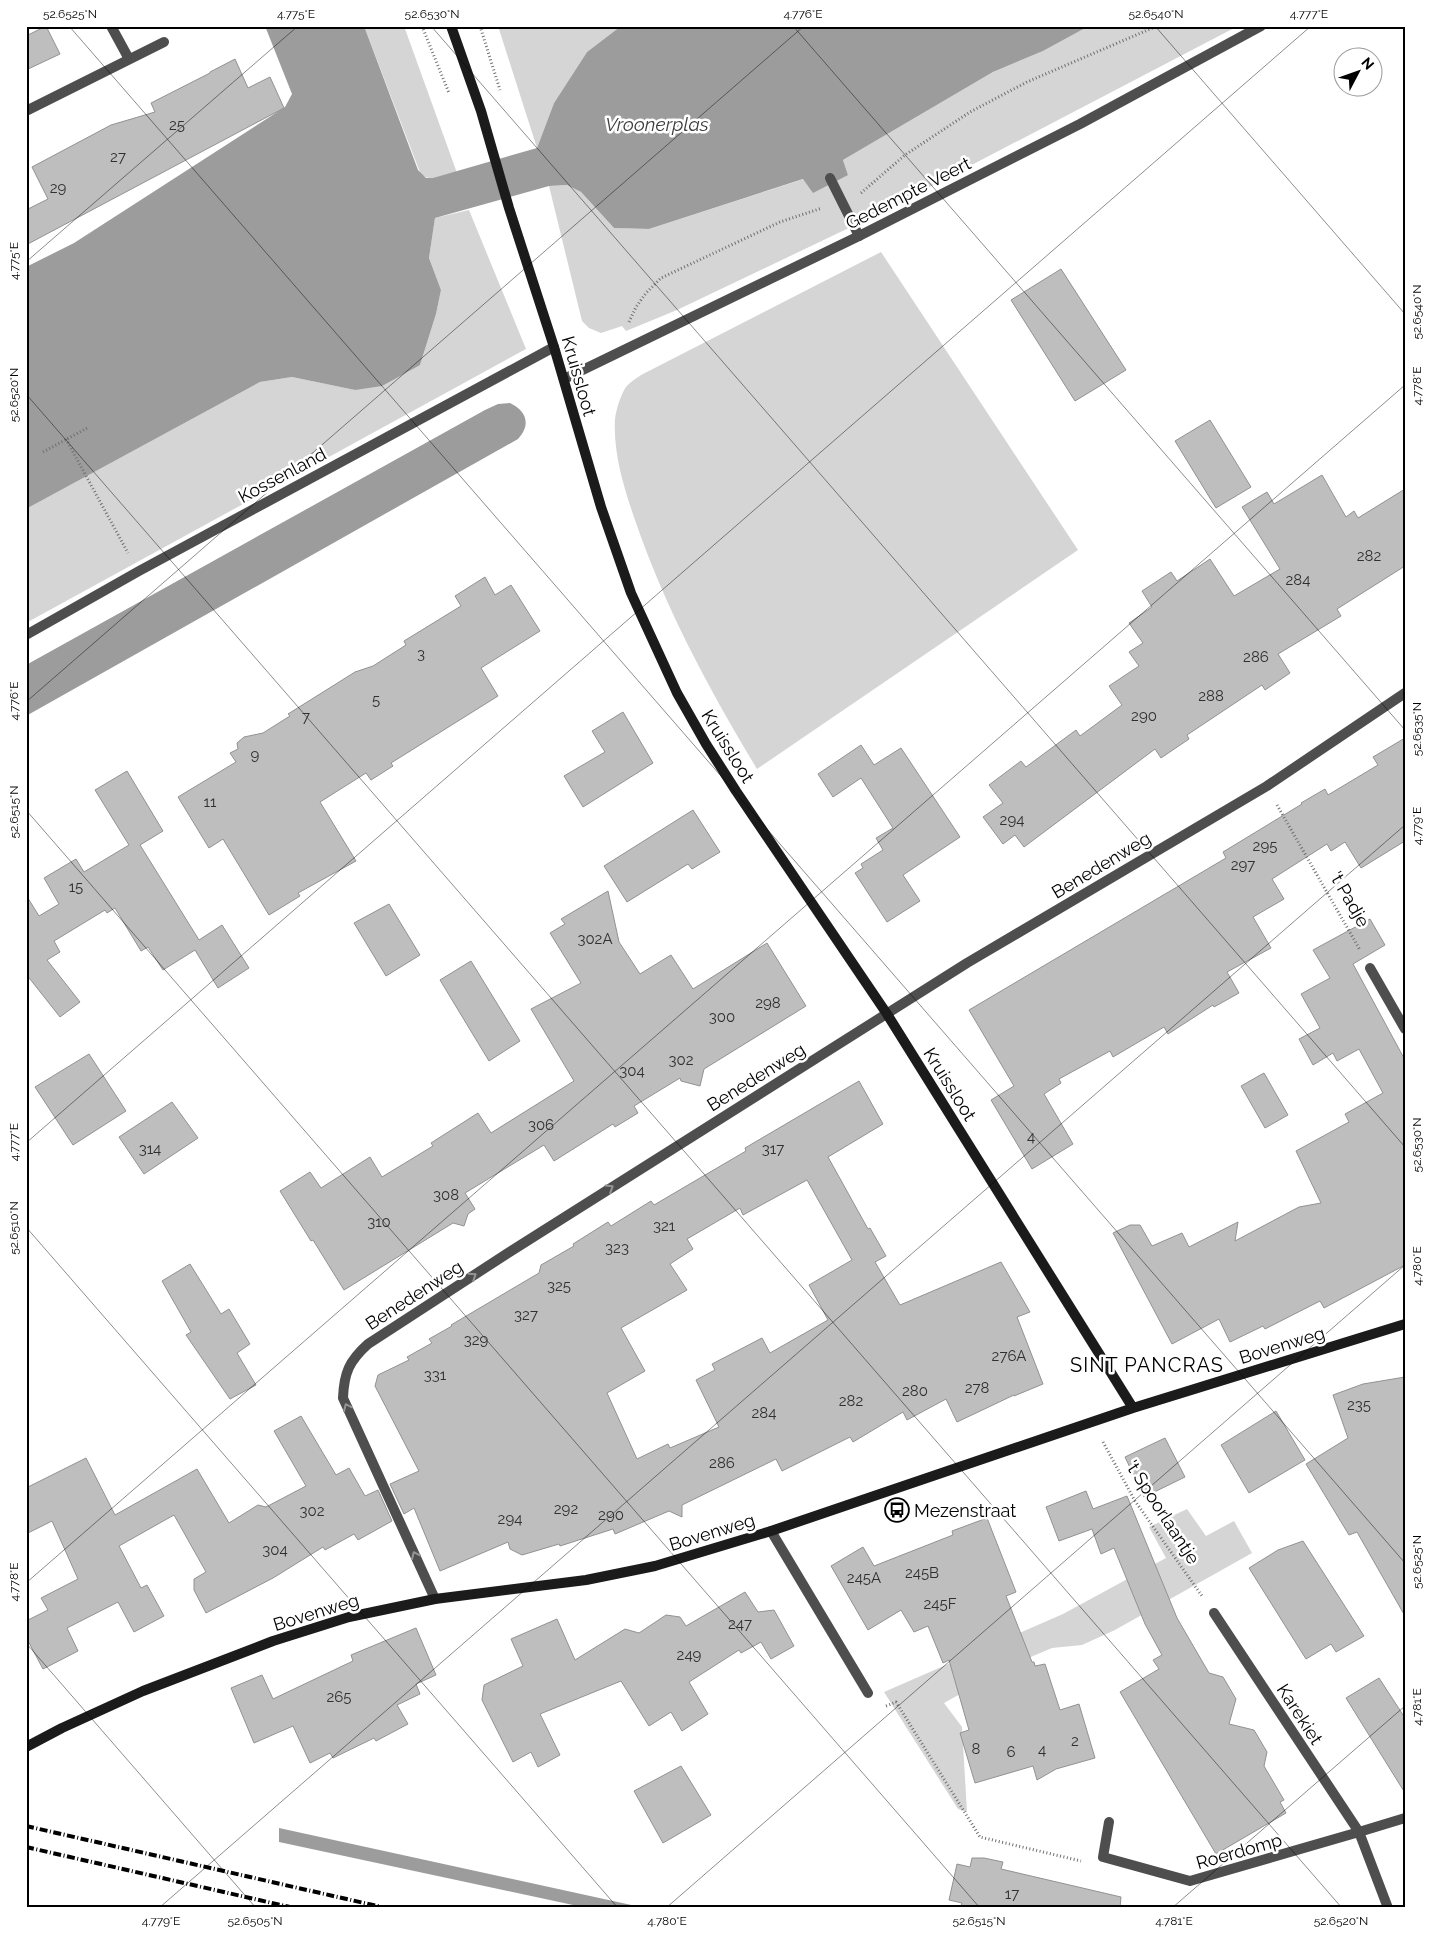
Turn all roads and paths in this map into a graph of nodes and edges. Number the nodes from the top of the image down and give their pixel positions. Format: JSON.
{"nodes":[{"id":1,"x":111,"y":26,"type":"edge"},
{"id":2,"x":451,"y":26,"type":"edge"},
{"id":3,"x":480,"y":26,"type":"edge"},
{"id":4,"x":1157,"y":26,"type":"edge"},
{"id":5,"x":1261,"y":26,"type":"edge"},
{"id":6,"x":164,"y":42,"type":"dead end"},
{"id":7,"x":129,"y":59,"type":"junction"},
{"id":8,"x":502,"y":97,"type":"dead end"},
{"id":9,"x":26,"y":111,"type":"edge"},
{"id":10,"x":830,"y":178,"type":"dead end"},
{"id":11,"x":841,"y":201,"type":"junction"},
{"id":12,"x":859,"y":236,"type":"junction"},
{"id":13,"x":554,"y":347,"type":"junction"},
{"id":14,"x":628,"y":348,"type":"junction"},
{"id":15,"x":564,"y":379,"type":"junction"},
{"id":16,"x":89,"y":428,"type":"dead end"},
{"id":17,"x":66,"y":440,"type":"junction"},
{"id":18,"x":43,"y":452,"type":"dead end"},
{"id":19,"x":139,"y":571,"type":"junction"},
{"id":20,"x":26,"y":635,"type":"edge"},
{"id":21,"x":1405,"y":693,"type":"edge"},
{"id":22,"x":1266,"y":786,"type":"junction"},
{"id":23,"x":1370,"y":968,"type":"joint"},
{"id":24,"x":887,"y":1014,"type":"junction"},
{"id":25,"x":1405,"y":1029,"type":"edge"},
{"id":26,"x":1405,"y":1324,"type":"edge"},
{"id":27,"x":1133,"y":1408,"type":"junction"},
{"id":28,"x":1093,"y":1422,"type":"junction"},
{"id":29,"x":772,"y":1531,"type":"junction"},
{"id":30,"x":435,"y":1599,"type":"junction"},
{"id":31,"x":1214,"y":1613,"type":"joint"},
{"id":32,"x":868,"y":1693,"type":"joint"},
{"id":33,"x":26,"y":1747,"type":"edge"},
{"id":34,"x":1405,"y":1818,"type":"edge"},
{"id":35,"x":1110,"y":1822,"type":"dead end"},
{"id":36,"x":1359,"y":1832,"type":"junction"},
{"id":37,"x":1103,"y":1857,"type":"junction"},
{"id":38,"x":1388,"y":1908,"type":"edge"}],
"edges":[{"from":1,"to":7,"type":"street"},
{"from":2,"to":13,"type":"street","name":"Kruissloot"},
{"from":3,"to":8,"type":"path"},
{"from":4,"to":11,"type":"path"},
{"from":5,"to":12,"type":"street","name":"Gedempte Veert"},
{"from":6,"to":7,"type":"street"},
{"from":7,"to":9,"type":"street"},
{"from":10,"to":11,"type":"street"},
{"from":11,"to":12,"type":"street"},
{"from":11,"to":14,"type":"path"},
{"from":12,"to":14,"type":"street","name":"Gedempte Veert"},
{"from":13,"to":15,"type":"street","name":"Kruissloot"},
{"from":13,"to":19,"type":"street","name":"Kossenland"},
{"from":14,"to":15,"type":"street","name":"Gedempte Veert"},
{"from":15,"to":24,"type":"street","name":"Kruissloot"},
{"from":16,"to":17,"type":"path"},
{"from":17,"to":18,"type":"path"},
{"from":17,"to":19,"type":"path"},
{"from":19,"to":20,"type":"street","name":"Kossenland"},
{"from":21,"to":22,"type":"street","name":"Benedenweg"},
{"from":22,"to":23,"type":"path","name":"'t Padje"},
{"from":22,"to":24,"type":"street","name":"Benedenweg"},
{"from":23,"to":25,"type":"street"},
{"from":24,"to":27,"type":"street","name":"Kruissloot"},
{"from":30,"to":24,"type":"street","name":"Benedenweg","one_way":true},
{"from":26,"to":27,"type":"street","name":"Bovenweg"},
{"from":27,"to":28,"type":"street","name":"Bovenweg"},
{"from":28,"to":29,"type":"street","name":"Bovenweg"},
{"from":28,"to":31,"type":"path","name":"'t Spoorlaantje"},
{"from":29,"to":30,"type":"street","name":"Bovenweg"},
{"from":29,"to":32,"type":"street"},
{"from":30,"to":33,"type":"street","name":"Bovenweg"},
{"from":31,"to":36,"type":"street","name":"Karekiet"},
{"from":32,"to":37,"type":"path"},
{"from":34,"to":36,"type":"street","name":"Roerdomp"},
{"from":35,"to":37,"type":"street"},
{"from":36,"to":37,"type":"street","name":"Roerdomp"},
{"from":36,"to":38,"type":"street","name":"Karekiet"}]}
